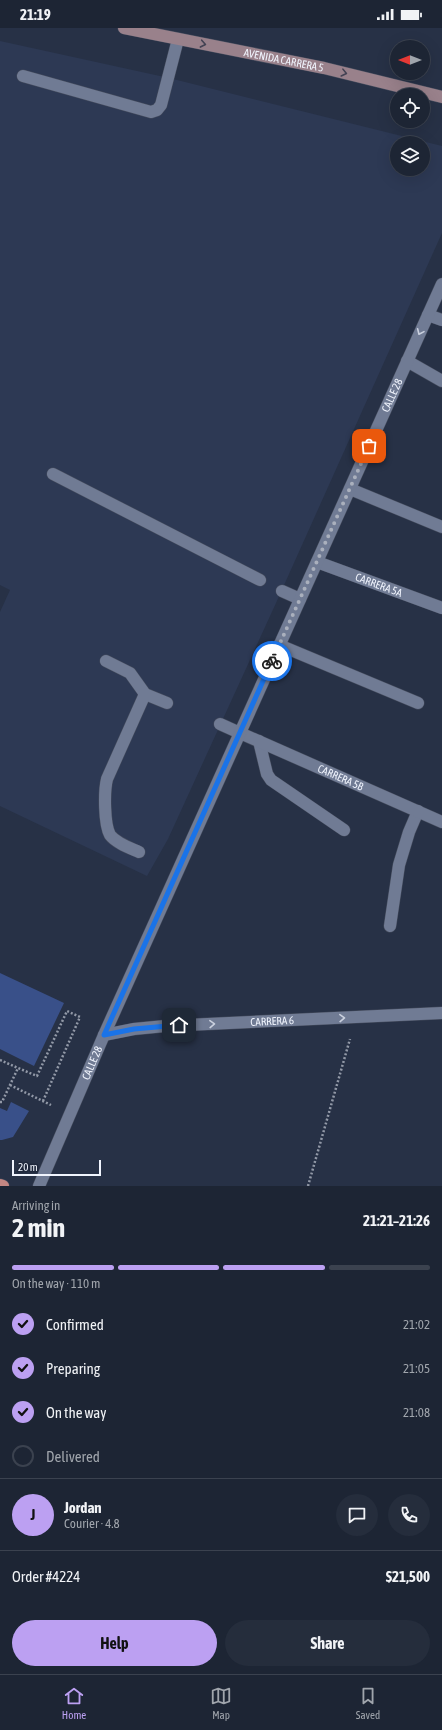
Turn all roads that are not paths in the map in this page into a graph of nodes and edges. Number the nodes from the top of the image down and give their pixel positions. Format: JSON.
{"nodes":[{"id":1,"x":124,"y":28,"type":"edge"},
{"id":2,"x":178,"y":39,"type":"junction"},
{"id":3,"x":23,"y":76,"type":"dead end"},
{"id":4,"x":442,"y":97,"type":"edge"},
{"id":5,"x":442,"y":284,"type":"edge"},
{"id":6,"x":428,"y":315,"type":"junction"},
{"id":7,"x":442,"y":320,"type":"edge"},
{"id":8,"x":407,"y":361,"type":"junction"},
{"id":9,"x":442,"y":381,"type":"edge"},
{"id":10,"x":53,"y":474,"type":"dead end"},
{"id":11,"x":350,"y":489,"type":"junction"},
{"id":12,"x":442,"y":527,"type":"edge"},
{"id":13,"x":317,"y":562,"type":"junction"},
{"id":14,"x":260,"y":580,"type":"dead end"},
{"id":15,"x":282,"y":591,"type":"dead end"},
{"id":16,"x":300,"y":599,"type":"junction"},
{"id":17,"x":442,"y":608,"type":"edge"},
{"id":18,"x":279,"y":645,"type":"junction"},
{"id":19,"x":106,"y":661,"type":"dead end"},
{"id":20,"x":145,"y":694,"type":"junction"},
{"id":21,"x":167,"y":703,"type":"dead end"},
{"id":22,"x":418,"y":703,"type":"dead end"},
{"id":23,"x":220,"y":724,"type":"dead end"},
{"id":24,"x":240,"y":733,"type":"junction"},
{"id":25,"x":259,"y":741,"type":"junction"},
{"id":26,"x":418,"y":811,"type":"junction"},
{"id":27,"x":442,"y":822,"type":"edge"},
{"id":28,"x":344,"y":830,"type":"dead end"},
{"id":29,"x":139,"y":852,"type":"dead end"},
{"id":30,"x":390,"y":926,"type":"dead end"},
{"id":31,"x":442,"y":1013,"type":"edge"},
{"id":32,"x":104,"y":1035,"type":"junction"},
{"id":33,"x":39,"y":1186,"type":"edge"}],
"edges":[{"from":1,"to":2,"type":"main road","name":"AVENIDA CARRERA 5"},
{"from":2,"to":3,"type":"street"},
{"from":2,"to":4,"type":"main road","name":"AVENIDA CARRERA 5","one_way":true},
{"from":5,"to":6,"type":"street","name":"CALLE 28"},
{"from":6,"to":7,"type":"street"},
{"from":6,"to":8,"type":"street","name":"CALLE 28","one_way":true},
{"from":8,"to":9,"type":"street"},
{"from":8,"to":11,"type":"street","name":"CALLE 28"},
{"from":10,"to":14,"type":"street"},
{"from":11,"to":12,"type":"street"},
{"from":11,"to":13,"type":"street","name":"CALLE 28"},
{"from":13,"to":16,"type":"street","name":"CALLE 28"},
{"from":13,"to":17,"type":"street","name":"CARRERA 5A"},
{"from":15,"to":16,"type":"street"},
{"from":16,"to":18,"type":"street","name":"CALLE 28"},
{"from":18,"to":22,"type":"street"},
{"from":18,"to":24,"type":"street","name":"CALLE 28"},
{"from":19,"to":20,"type":"street"},
{"from":20,"to":21,"type":"street"},
{"from":20,"to":29,"type":"street"},
{"from":23,"to":24,"type":"street","name":"CARRERA 5B"},
{"from":24,"to":25,"type":"street","name":"CARRERA 5B"},
{"from":24,"to":32,"type":"street","name":"CALLE 28"},
{"from":25,"to":26,"type":"street","name":"CARRERA 5B"},
{"from":25,"to":28,"type":"street"},
{"from":26,"to":27,"type":"street","name":"CARRERA 5B"},
{"from":26,"to":30,"type":"street"},
{"from":32,"to":31,"type":"street","name":"CARRERA 6","one_way":true},
{"from":32,"to":33,"type":"street","name":"CALLE 28"}]}
